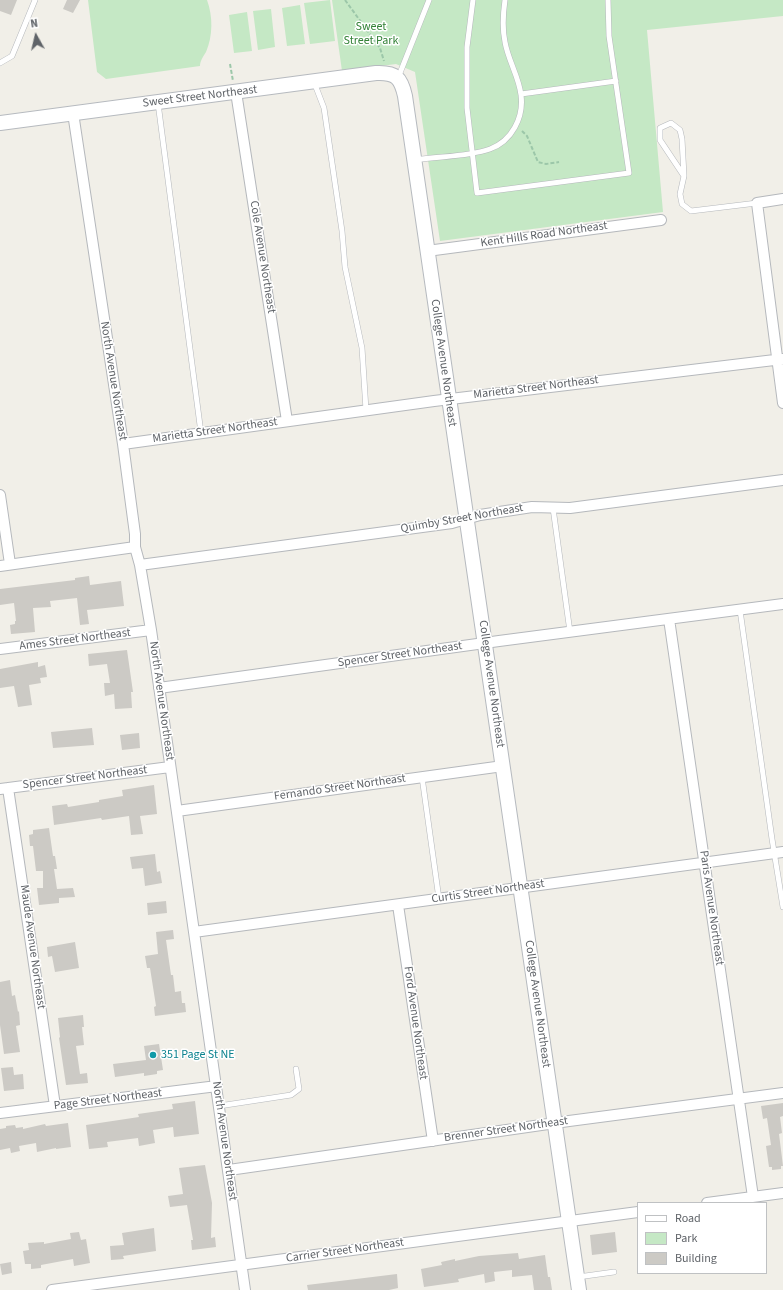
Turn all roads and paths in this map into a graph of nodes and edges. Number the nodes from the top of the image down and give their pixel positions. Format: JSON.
{"nodes":[{"id":1,"x":35,"y":0,"type":"edge"},
{"id":2,"x":345,"y":0,"type":"edge"},
{"id":3,"x":429,"y":0,"type":"edge"},
{"id":4,"x":473,"y":0,"type":"edge"},
{"id":5,"x":505,"y":0,"type":"edge"},
{"id":6,"x":608,"y":0,"type":"edge"},
{"id":7,"x":384,"y":62,"type":"dead end"},
{"id":8,"x":0,"y":63,"type":"edge"},
{"id":9,"x":230,"y":64,"type":"dead end"},
{"id":10,"x":398,"y":79,"type":"junction"},
{"id":11,"x":314,"y":81,"type":"junction"},
{"id":12,"x":616,"y":81,"type":"junction"},
{"id":13,"x":235,"y":87,"type":"junction"},
{"id":14,"x":521,"y":94,"type":"junction"},
{"id":15,"x":158,"y":102,"type":"junction"},
{"id":16,"x":73,"y":113,"type":"junction"},
{"id":17,"x":0,"y":123,"type":"edge"},
{"id":18,"x":521,"y":131,"type":"dead end"},
{"id":19,"x":472,"y":153,"type":"junction"},
{"id":20,"x":414,"y":160,"type":"junction"},
{"id":21,"x":559,"y":162,"type":"dead end"},
{"id":22,"x":684,"y":176,"type":"junction"},
{"id":23,"x":783,"y":199,"type":"edge"},
{"id":24,"x":757,"y":203,"type":"junction"},
{"id":25,"x":661,"y":220,"type":"dead end"},
{"id":26,"x":427,"y":251,"type":"junction"},
{"id":27,"x":780,"y":359,"type":"edge"},
{"id":28,"x":448,"y":399,"type":"junction"},
{"id":29,"x":783,"y":403,"type":"edge"},
{"id":30,"x":366,"y":410,"type":"junction"},
{"id":31,"x":287,"y":421,"type":"junction"},
{"id":32,"x":201,"y":433,"type":"junction"},
{"id":33,"x":123,"y":444,"type":"junction"},
{"id":34,"x":783,"y":480,"type":"edge"},
{"id":35,"x":0,"y":495,"type":"edge"},
{"id":36,"x":553,"y":508,"type":"junction"},
{"id":37,"x":466,"y":519,"type":"junction"},
{"id":38,"x":135,"y":547,"type":"junction"},
{"id":39,"x":5,"y":565,"type":"edge"},
{"id":40,"x":140,"y":565,"type":"junction"},
{"id":41,"x":783,"y":604,"type":"edge"},
{"id":42,"x":740,"y":610,"type":"junction"},
{"id":43,"x":669,"y":619,"type":"junction"},
{"id":44,"x":151,"y":630,"type":"junction"},
{"id":45,"x":570,"y":632,"type":"junction"},
{"id":46,"x":485,"y":643,"type":"junction"},
{"id":47,"x":0,"y":649,"type":"edge"},
{"id":48,"x":159,"y":688,"type":"junction"},
{"id":49,"x":503,"y":766,"type":"junction"},
{"id":50,"x":170,"y":767,"type":"junction"},
{"id":51,"x":422,"y":777,"type":"junction"},
{"id":52,"x":4,"y":788,"type":"edge"},
{"id":53,"x":177,"y":811,"type":"junction"},
{"id":54,"x":779,"y":853,"type":"edge"},
{"id":55,"x":705,"y":863,"type":"junction"},
{"id":56,"x":521,"y":887,"type":"junction"},
{"id":57,"x":439,"y":899,"type":"junction"},
{"id":58,"x":398,"y":905,"type":"junction"},
{"id":59,"x":783,"y":907,"type":"edge"},
{"id":60,"x":194,"y":932,"type":"junction"},
{"id":61,"x":296,"y":1069,"type":"dead end"},
{"id":62,"x":216,"y":1086,"type":"junction"},
{"id":63,"x":783,"y":1093,"type":"edge"},
{"id":64,"x":740,"y":1099,"type":"junction"},
{"id":65,"x":55,"y":1106,"type":"junction"},
{"id":66,"x":220,"y":1106,"type":"junction"},
{"id":67,"x":0,"y":1113,"type":"edge"},
{"id":68,"x":555,"y":1124,"type":"junction"},
{"id":69,"x":433,"y":1141,"type":"junction"},
{"id":70,"x":229,"y":1170,"type":"junction"},
{"id":71,"x":783,"y":1193,"type":"edge"},
{"id":72,"x":753,"y":1197,"type":"junction"},
{"id":73,"x":715,"y":1202,"type":"edge"},
{"id":74,"x":637,"y":1212,"type":"edge"},
{"id":75,"x":569,"y":1221,"type":"junction"},
{"id":76,"x":241,"y":1265,"type":"junction"},
{"id":77,"x":614,"y":1272,"type":"dead end"},
{"id":78,"x":578,"y":1284,"type":"edge"},
{"id":79,"x":52,"y":1290,"type":"edge"},
{"id":80,"x":245,"y":1290,"type":"edge"}],
"edges":[{"from":1,"to":8,"type":"lane"},
{"from":2,"to":7,"type":"path"},
{"from":3,"to":10,"type":"lane"},
{"from":4,"to":19,"type":"lane"},
{"from":5,"to":14,"type":"lane"},
{"from":6,"to":12,"type":"lane"},
{"from":9,"to":13,"type":"path"},
{"from":10,"to":11,"type":"street","name":"Sweet Street Northeast"},
{"from":10,"to":20,"type":"street","name":"College Avenue Northeast"},
{"from":11,"to":13,"type":"street","name":"Sweet Street Northeast"},
{"from":11,"to":30,"type":"lane"},
{"from":12,"to":14,"type":"lane"},
{"from":12,"to":19,"type":"lane"},
{"from":13,"to":15,"type":"street","name":"Sweet Street Northeast"},
{"from":13,"to":31,"type":"street","name":"Cole Avenue Northeast"},
{"from":14,"to":19,"type":"lane"},
{"from":15,"to":16,"type":"street","name":"Sweet Street Northeast"},
{"from":15,"to":32,"type":"lane"},
{"from":16,"to":17,"type":"street","name":"Sweet Street Northeast"},
{"from":16,"to":33,"type":"street","name":"North Avenue Northeast"},
{"from":18,"to":21,"type":"path"},
{"from":19,"to":20,"type":"lane"},
{"from":20,"to":26,"type":"street","name":"College Avenue Northeast"},
{"from":22,"to":22,"type":"lane"},
{"from":22,"to":24,"type":"lane"},
{"from":23,"to":24,"type":"street"},
{"from":24,"to":27,"type":"street"},
{"from":25,"to":26,"type":"street","name":"Kent Hills Road Northeast"},
{"from":26,"to":28,"type":"street","name":"College Avenue Northeast"},
{"from":27,"to":28,"type":"street","name":"Marietta Street Northeast"},
{"from":27,"to":29,"type":"street"},
{"from":28,"to":30,"type":"street","name":"Marietta Street Northeast"},
{"from":28,"to":37,"type":"street","name":"College Avenue Northeast"},
{"from":30,"to":31,"type":"street","name":"Marietta Street Northeast"},
{"from":31,"to":32,"type":"street","name":"Marietta Street Northeast"},
{"from":32,"to":33,"type":"street","name":"Marietta Street Northeast"},
{"from":33,"to":38,"type":"street","name":"North Avenue Northeast"},
{"from":34,"to":36,"type":"street","name":"Quimby Street Northeast"},
{"from":35,"to":39,"type":"street"},
{"from":36,"to":37,"type":"street","name":"Quimby Street Northeast"},
{"from":36,"to":45,"type":"lane"},
{"from":37,"to":40,"type":"street","name":"Quimby Street Northeast"},
{"from":37,"to":46,"type":"street","name":"College Avenue Northeast"},
{"from":38,"to":39,"type":"street"},
{"from":38,"to":40,"type":"street","name":"North Avenue Northeast"},
{"from":40,"to":44,"type":"street","name":"North Avenue Northeast"},
{"from":41,"to":42,"type":"street","name":"Spencer Street Northeast"},
{"from":42,"to":43,"type":"street","name":"Spencer Street Northeast"},
{"from":42,"to":54,"type":"lane"},
{"from":43,"to":45,"type":"street","name":"Spencer Street Northeast"},
{"from":43,"to":55,"type":"street","name":"Paris Avenue Northeast"},
{"from":44,"to":47,"type":"street","name":"Ames Street Northeast"},
{"from":44,"to":48,"type":"street","name":"North Avenue Northeast"},
{"from":45,"to":46,"type":"street","name":"Spencer Street Northeast"},
{"from":46,"to":48,"type":"street","name":"Spencer Street Northeast"},
{"from":46,"to":49,"type":"street","name":"College Avenue Northeast"},
{"from":48,"to":50,"type":"street","name":"North Avenue Northeast"},
{"from":49,"to":51,"type":"street","name":"Fernando Street Northeast"},
{"from":49,"to":56,"type":"street","name":"College Avenue Northeast"},
{"from":50,"to":52,"type":"street","name":"Spencer Street Northeast"},
{"from":50,"to":53,"type":"street","name":"North Avenue Northeast"},
{"from":51,"to":53,"type":"street","name":"Fernando Street Northeast"},
{"from":51,"to":57,"type":"lane"},
{"from":52,"to":65,"type":"street","name":"Maude Avenue Northeast"},
{"from":53,"to":60,"type":"street","name":"North Avenue Northeast"},
{"from":54,"to":55,"type":"street","name":"Curtis Street Northeast"},
{"from":54,"to":59,"type":"lane"},
{"from":55,"to":56,"type":"street","name":"Curtis Street Northeast"},
{"from":55,"to":64,"type":"street","name":"Paris Avenue Northeast"},
{"from":56,"to":57,"type":"street","name":"Curtis Street Northeast"},
{"from":56,"to":68,"type":"street","name":"College Avenue Northeast"},
{"from":57,"to":58,"type":"street","name":"Curtis Street Northeast"},
{"from":58,"to":60,"type":"street","name":"Curtis Street Northeast"},
{"from":58,"to":69,"type":"street","name":"Ford Avenue Northeast"},
{"from":60,"to":62,"type":"street","name":"North Avenue Northeast"},
{"from":61,"to":66,"type":"lane"},
{"from":62,"to":65,"type":"street","name":"Page Street Northeast"},
{"from":62,"to":66,"type":"street","name":"North Avenue Northeast"},
{"from":63,"to":64,"type":"street","name":"Brenner Street Northeast"},
{"from":64,"to":68,"type":"street","name":"Brenner Street Northeast"},
{"from":64,"to":72,"type":"street","name":"Paris Avenue Northeast"},
{"from":65,"to":67,"type":"street","name":"Page Street Northeast"},
{"from":66,"to":70,"type":"street","name":"North Avenue Northeast"},
{"from":68,"to":69,"type":"street","name":"Brenner Street Northeast"},
{"from":68,"to":75,"type":"street","name":"College Avenue Northeast"},
{"from":69,"to":70,"type":"street","name":"Brenner Street Northeast"},
{"from":70,"to":76,"type":"street","name":"North Avenue Northeast"},
{"from":71,"to":72,"type":"street"},
{"from":72,"to":73,"type":"street"},
{"from":74,"to":75,"type":"street","name":"Carrier Street Northeast"},
{"from":75,"to":76,"type":"street","name":"Carrier Street Northeast"},
{"from":75,"to":78,"type":"street","name":"College Avenue Northeast"},
{"from":76,"to":79,"type":"street","name":"Carrier Street Northeast"},
{"from":76,"to":80,"type":"street","name":"North Avenue Northeast"},
{"from":77,"to":78,"type":"lane"}]}
